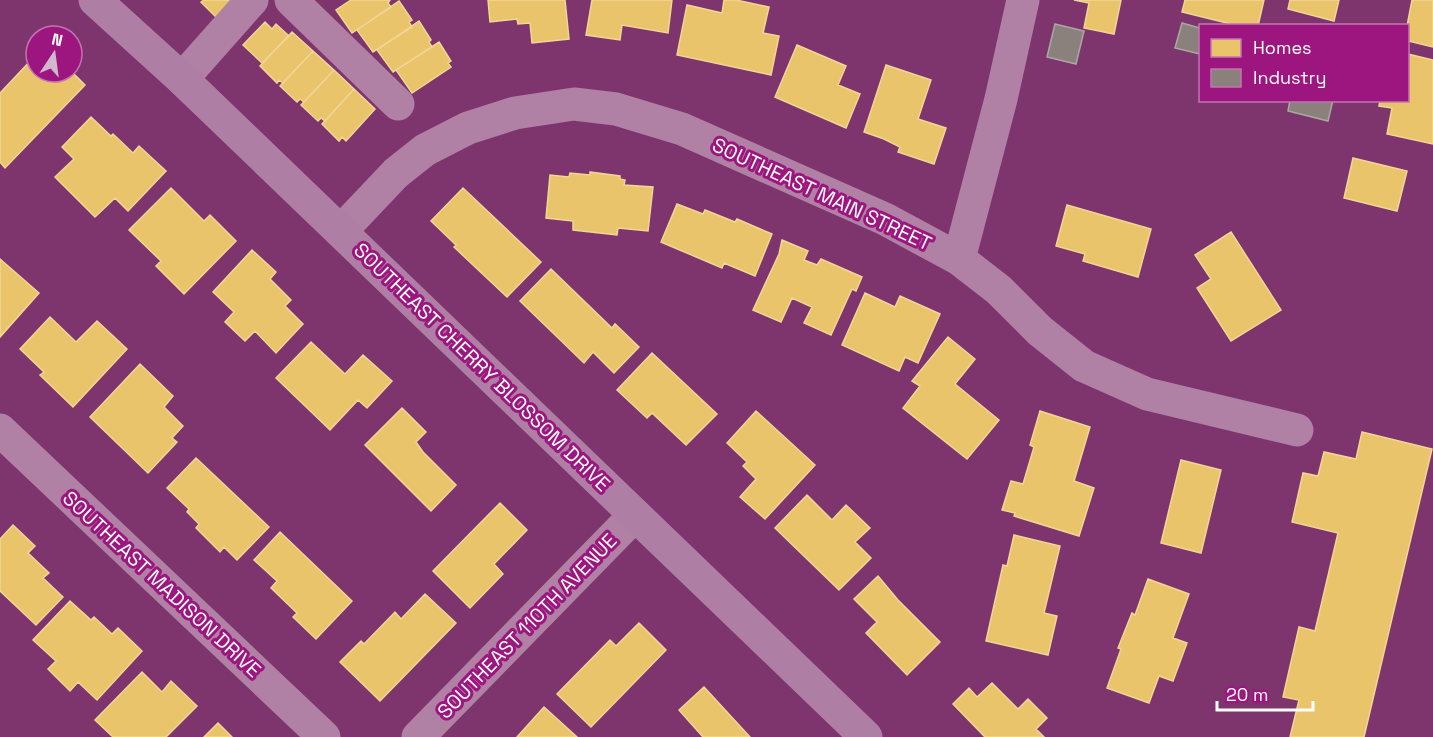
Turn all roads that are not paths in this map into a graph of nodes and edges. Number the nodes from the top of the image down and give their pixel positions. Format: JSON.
{"nodes":[{"id":1,"x":95,"y":0,"type":"edge"},
{"id":2,"x":252,"y":0,"type":"edge"},
{"id":3,"x":291,"y":0,"type":"edge"},
{"id":4,"x":1023,"y":0,"type":"edge"},
{"id":5,"x":182,"y":79,"type":"junction"},
{"id":6,"x":398,"y":104,"type":"dead end"},
{"id":7,"x":341,"y":231,"type":"junction"},
{"id":8,"x":959,"y":259,"type":"junction"},
{"id":9,"x":0,"y":430,"type":"edge"},
{"id":10,"x":1297,"y":430,"type":"dead end"},
{"id":11,"x":635,"y":515,"type":"junction"},
{"id":12,"x":324,"y":737,"type":"edge"},
{"id":13,"x":418,"y":737,"type":"edge"},
{"id":14,"x":866,"y":737,"type":"edge"}],
"edges":[{"from":1,"to":5,"type":"main road","name":"SOUTHEAST CHERRY BLOSSOM DRIVE"},
{"from":2,"to":5,"type":"street"},
{"from":3,"to":6,"type":"street"},
{"from":4,"to":8,"type":"street"},
{"from":5,"to":7,"type":"main road","name":"SOUTHEAST CHERRY BLOSSOM DRIVE"},
{"from":7,"to":8,"type":"street","name":"SOUTHEAST MAIN STREET"},
{"from":7,"to":11,"type":"main road","name":"SOUTHEAST CHERRY BLOSSOM DRIVE"},
{"from":8,"to":10,"type":"street","name":"SOUTHEAST MAIN STREET"},
{"from":9,"to":12,"type":"street","name":"SOUTHEAST MADISON DRIVE"},
{"from":11,"to":13,"type":"street","name":"SOUTHEAST 110TH AVENUE"},
{"from":11,"to":14,"type":"main road","name":"SOUTHEAST CHERRY BLOSSOM DRIVE"}]}
